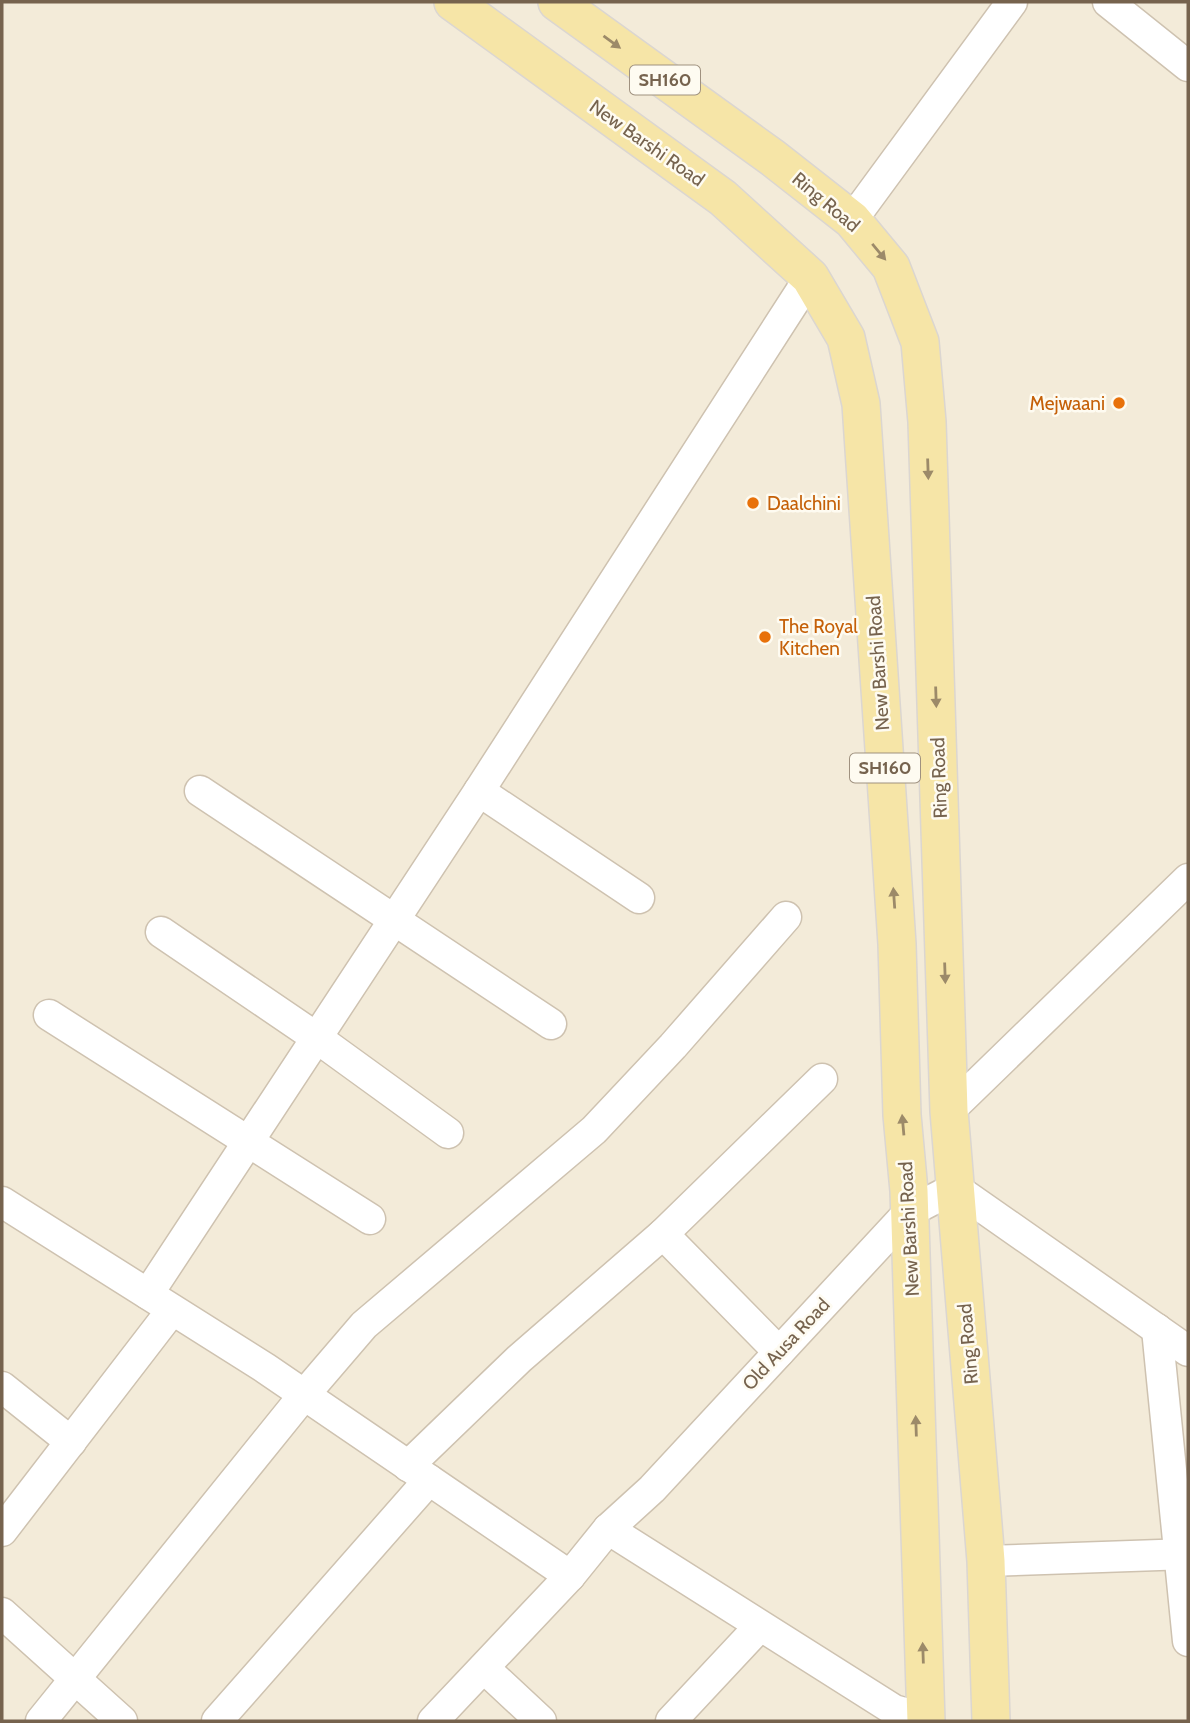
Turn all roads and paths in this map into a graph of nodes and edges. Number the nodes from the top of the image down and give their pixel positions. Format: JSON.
{"nodes":[{"id":1,"x":453,"y":2,"type":"edge"},
{"id":2,"x":557,"y":2,"type":"edge"},
{"id":3,"x":1012,"y":2,"type":"edge"},
{"id":4,"x":1108,"y":2,"type":"edge"},
{"id":5,"x":1188,"y":66,"type":"edge"},
{"id":6,"x":852,"y":220,"type":"junction"},
{"id":7,"x":810,"y":277,"type":"junction"},
{"id":8,"x":479,"y":790,"type":"junction"},
{"id":9,"x":200,"y":791,"type":"dead end"},
{"id":10,"x":1188,"y":878,"type":"edge"},
{"id":11,"x":639,"y":898,"type":"dead end"},
{"id":12,"x":786,"y":917,"type":"dead end"},
{"id":13,"x":394,"y":919,"type":"junction"},
{"id":14,"x":161,"y":932,"type":"dead end"},
{"id":15,"x":49,"y":1015,"type":"dead end"},
{"id":16,"x":551,"y":1024,"type":"dead end"},
{"id":17,"x":317,"y":1038,"type":"junction"},
{"id":18,"x":822,"y":1079,"type":"dead end"},
{"id":19,"x":949,"y":1111,"type":"junction"},
{"id":20,"x":448,"y":1133,"type":"dead end"},
{"id":21,"x":248,"y":1141,"type":"junction"},
{"id":22,"x":955,"y":1188,"type":"junction"},
{"id":23,"x":2,"y":1202,"type":"edge"},
{"id":24,"x":909,"y":1212,"type":"junction"},
{"id":25,"x":370,"y":1219,"type":"dead end"},
{"id":26,"x":663,"y":1234,"type":"junction"},
{"id":27,"x":160,"y":1302,"type":"junction"},
{"id":28,"x":1157,"y":1329,"type":"junction"},
{"id":29,"x":1188,"y":1351,"type":"edge"},
{"id":30,"x":779,"y":1352,"type":"junction"},
{"id":31,"x":2,"y":1387,"type":"edge"},
{"id":32,"x":304,"y":1395,"type":"junction"},
{"id":33,"x":71,"y":1441,"type":"junction"},
{"id":34,"x":419,"y":1473,"type":"junction"},
{"id":35,"x":608,"y":1529,"type":"junction"},
{"id":36,"x":2,"y":1531,"type":"edge"},
{"id":37,"x":1184,"y":1554,"type":"edge"},
{"id":38,"x":986,"y":1561,"type":"junction"},
{"id":39,"x":570,"y":1576,"type":"junction"},
{"id":40,"x":2,"y":1614,"type":"edge"},
{"id":41,"x":759,"y":1627,"type":"junction"},
{"id":42,"x":1188,"y":1642,"type":"edge"},
{"id":43,"x":484,"y":1668,"type":"junction"},
{"id":44,"x":76,"y":1678,"type":"junction"},
{"id":45,"x":925,"y":1720,"type":"edge"},
{"id":46,"x":41,"y":1721,"type":"edge"},
{"id":47,"x":122,"y":1721,"type":"edge"},
{"id":48,"x":217,"y":1721,"type":"edge"},
{"id":49,"x":433,"y":1721,"type":"edge"},
{"id":50,"x":541,"y":1721,"type":"edge"},
{"id":51,"x":671,"y":1721,"type":"edge"},
{"id":52,"x":991,"y":1721,"type":"edge"}],
"edges":[{"from":1,"to":7,"type":"main road","name":"New Barshi Road","number":"SH160"},
{"from":2,"to":6,"type":"main road","name":"Ring Road","number":"SH160","one_way":true},
{"from":3,"to":6,"type":"street"},
{"from":4,"to":5,"type":"street"},
{"from":6,"to":19,"type":"main road","name":"Ring Road","number":"SH160","one_way":true},
{"from":7,"to":8,"type":"street"},
{"from":24,"to":7,"type":"main road","name":"New Barshi Road","number":"SH160","one_way":true},
{"from":8,"to":11,"type":"street"},
{"from":8,"to":13,"type":"street"},
{"from":9,"to":13,"type":"street"},
{"from":10,"to":19,"type":"street"},
{"from":12,"to":32,"type":"street"},
{"from":13,"to":16,"type":"street"},
{"from":13,"to":17,"type":"street"},
{"from":14,"to":17,"type":"street"},
{"from":15,"to":21,"type":"street"},
{"from":17,"to":20,"type":"street"},
{"from":17,"to":21,"type":"street"},
{"from":18,"to":26,"type":"street"},
{"from":19,"to":22,"type":"main road","name":"Ring Road","number":"SH160"},
{"from":21,"to":25,"type":"street"},
{"from":21,"to":27,"type":"street"},
{"from":22,"to":24,"type":"street","name":"Old Ausa Road"},
{"from":22,"to":28,"type":"street"},
{"from":22,"to":38,"type":"main road","name":"Ring Road","number":"SH160"},
{"from":23,"to":27,"type":"street"},
{"from":24,"to":30,"type":"street","name":"Old Ausa Road"},
{"from":45,"to":24,"type":"main road","name":"New Barshi Road","number":"SH160","one_way":true},
{"from":26,"to":30,"type":"street"},
{"from":26,"to":34,"type":"street"},
{"from":27,"to":32,"type":"street"},
{"from":27,"to":33,"type":"street"},
{"from":28,"to":29,"type":"street"},
{"from":28,"to":37,"type":"street"},
{"from":30,"to":35,"type":"street","name":"Old Ausa Road"},
{"from":31,"to":33,"type":"street"},
{"from":32,"to":34,"type":"street"},
{"from":32,"to":44,"type":"street"},
{"from":33,"to":36,"type":"street"},
{"from":34,"to":39,"type":"street"},
{"from":34,"to":48,"type":"street"},
{"from":35,"to":39,"type":"street","name":"Old Ausa Road"},
{"from":35,"to":41,"type":"street"},
{"from":37,"to":38,"type":"street"},
{"from":37,"to":42,"type":"street"},
{"from":38,"to":52,"type":"main road","name":"Ring Road","number":"SH160"},
{"from":39,"to":43,"type":"street","name":"Old Ausa Road"},
{"from":40,"to":44,"type":"street"},
{"from":41,"to":45,"type":"street"},
{"from":41,"to":51,"type":"street"},
{"from":43,"to":49,"type":"street","name":"Old Ausa Road"},
{"from":43,"to":50,"type":"street"},
{"from":44,"to":46,"type":"street"},
{"from":44,"to":47,"type":"street"}]}
